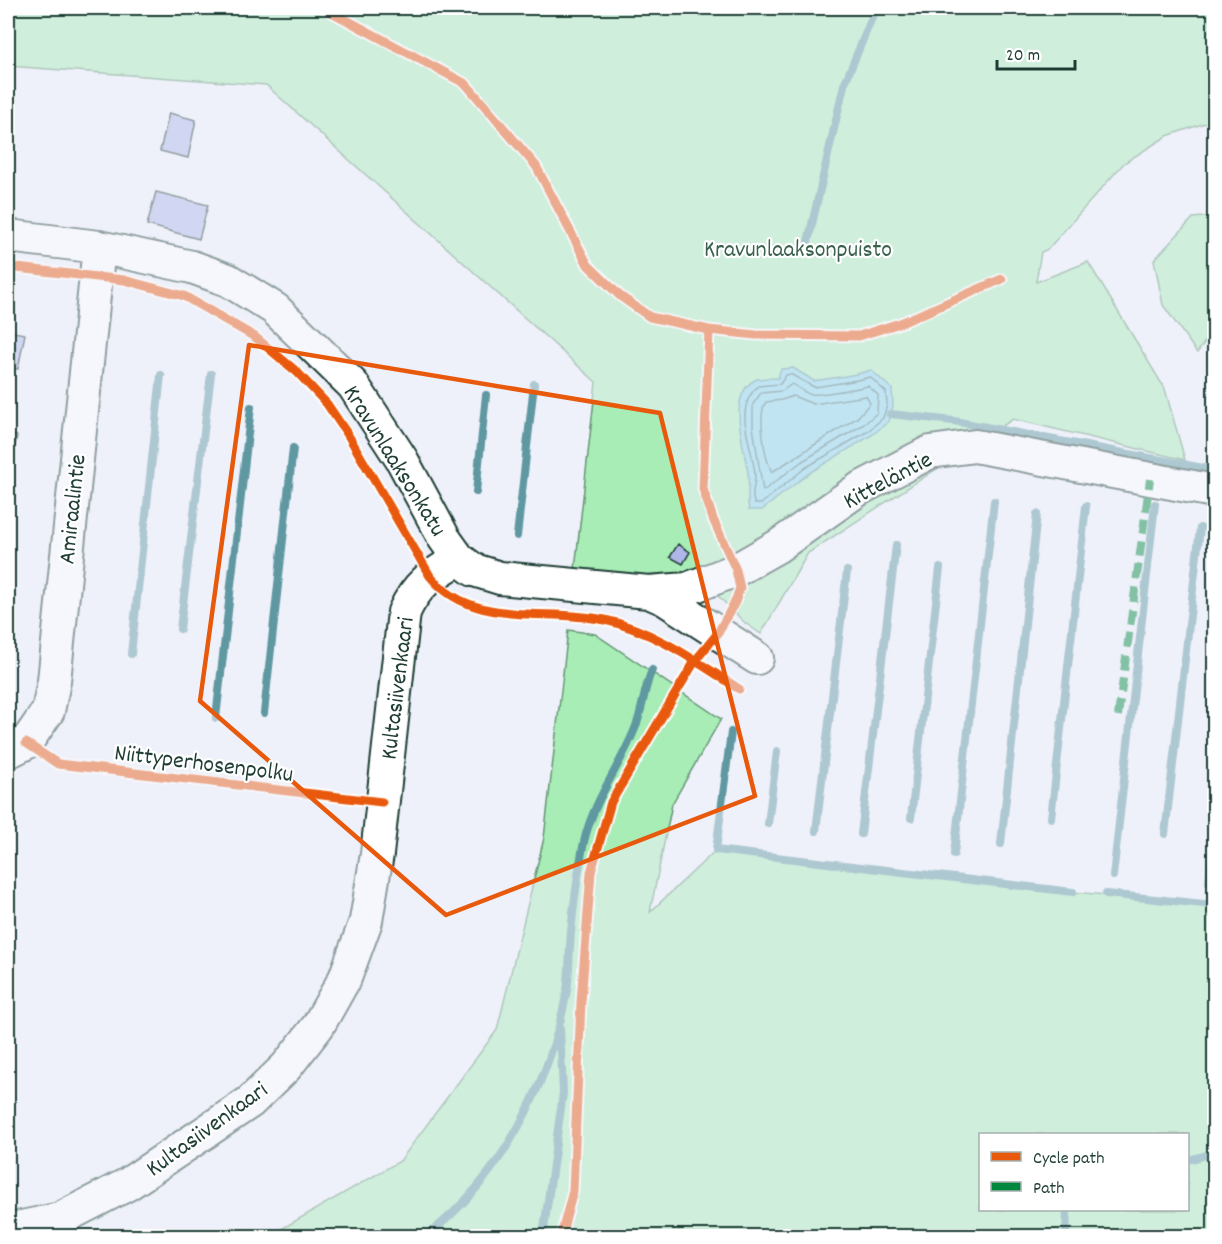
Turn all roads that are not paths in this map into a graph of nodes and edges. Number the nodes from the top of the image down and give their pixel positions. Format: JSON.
{"nodes":[{"id":1,"x":8,"y":236,"type":"edge"},
{"id":2,"x":99,"y":247,"type":"junction"},
{"id":3,"x":1215,"y":491,"type":"edge"},
{"id":4,"x":459,"y":559,"type":"junction"},
{"id":5,"x":649,"y":592,"type":"junction"},
{"id":6,"x":757,"y":658,"type":"dead end"},
{"id":7,"x":8,"y":752,"type":"edge"},
{"id":8,"x":8,"y":1230,"type":"edge"}],
"edges":[{"from":1,"to":2,"type":"street","name":"Kravunlaaksonkatu"},
{"from":2,"to":4,"type":"street","name":"Kravunlaaksonkatu"},
{"from":2,"to":7,"type":"street","name":"Amiraalintie"},
{"from":3,"to":5,"type":"street","name":"Kitteläntie"},
{"from":4,"to":5,"type":"street","name":"Kravunlaaksonkatu"},
{"from":4,"to":8,"type":"street","name":"Kultasiivenkaari"},
{"from":5,"to":6,"type":"street","name":"Kravunlaaksonkatu"}]}
